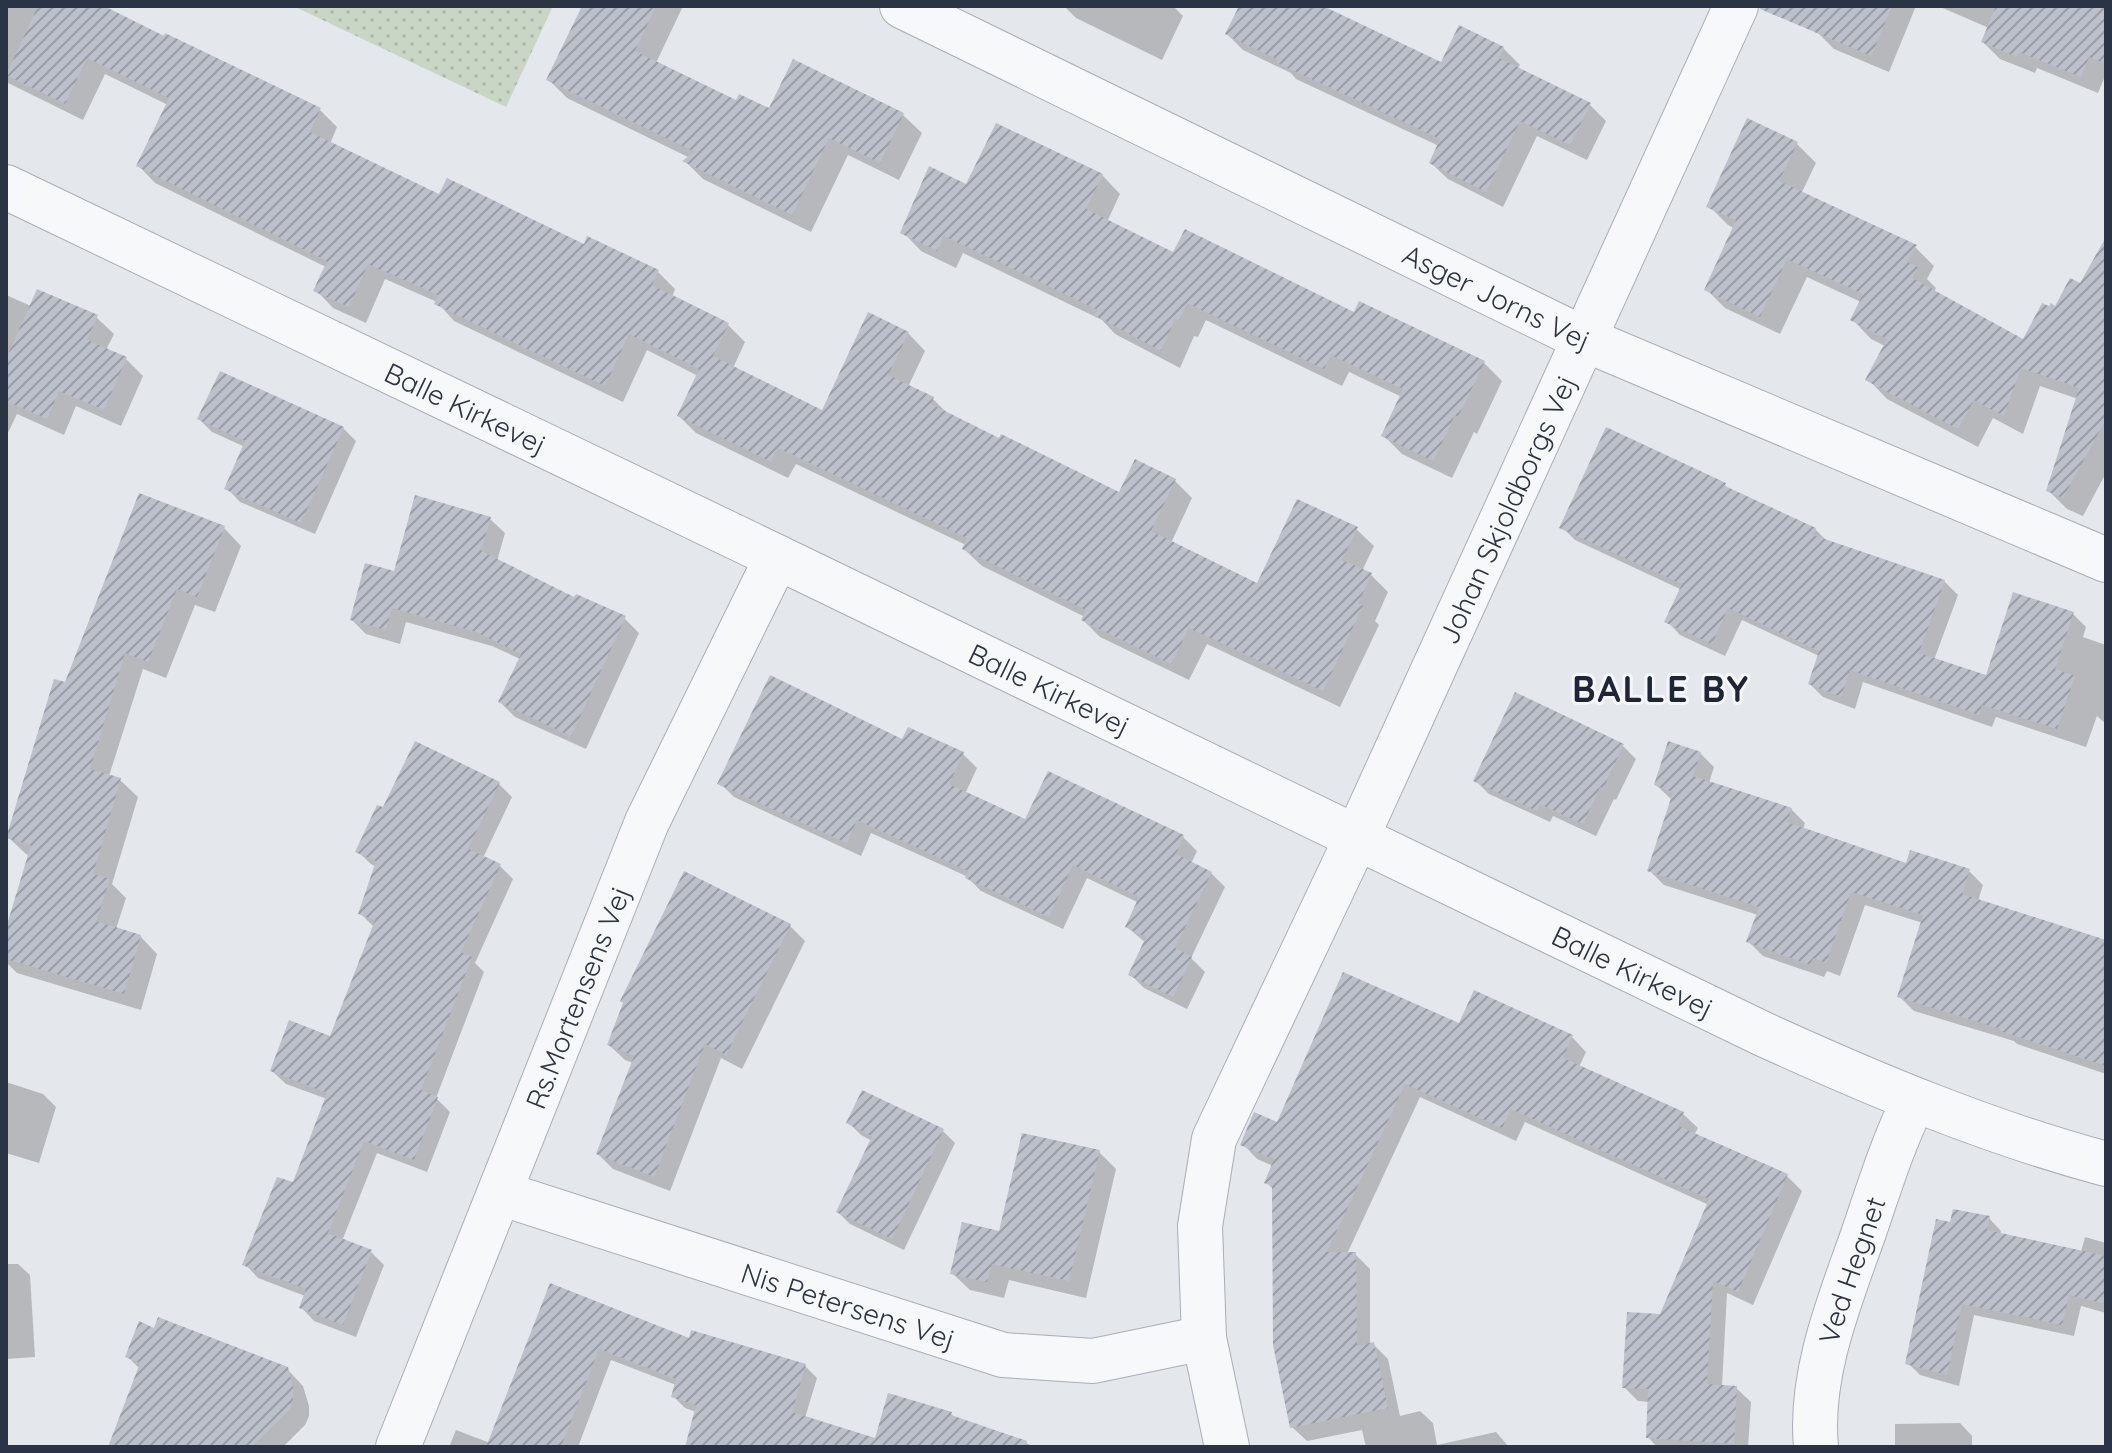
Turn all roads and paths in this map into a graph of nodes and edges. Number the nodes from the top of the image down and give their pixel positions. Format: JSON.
{"nodes":[{"id":1,"x":902,"y":6,"type":"edge"},
{"id":2,"x":1736,"y":6,"type":"edge"},
{"id":3,"x":6,"y":187,"type":"edge"},
{"id":4,"x":1584,"y":339,"type":"junction"},
{"id":5,"x":777,"y":557,"type":"junction"},
{"id":6,"x":2106,"y":560,"type":"edge"},
{"id":7,"x":1356,"y":839,"type":"junction"},
{"id":8,"x":1914,"y":1100,"type":"junction"},
{"id":9,"x":2106,"y":1164,"type":"edge"},
{"id":10,"x":500,"y":1193,"type":"junction"},
{"id":11,"x":1204,"y":1338,"type":"junction"},
{"id":12,"x":398,"y":1447,"type":"edge"},
{"id":13,"x":1227,"y":1447,"type":"edge"},
{"id":14,"x":1816,"y":1447,"type":"edge"}],
"edges":[{"from":1,"to":4,"type":"street","name":"Asger Jorns Vej"},
{"from":2,"to":4,"type":"street","name":"Johan Skjoldborgs Vej"},
{"from":3,"to":5,"type":"street","name":"Balle Kirkevej"},
{"from":4,"to":6,"type":"street","name":"Asger Jorns Vej"},
{"from":4,"to":7,"type":"street","name":"Johan Skjoldborgs Vej"},
{"from":5,"to":7,"type":"street","name":"Balle Kirkevej"},
{"from":5,"to":10,"type":"street","name":"Rs.Mortensens Vej"},
{"from":7,"to":8,"type":"street","name":"Balle Kirkevej"},
{"from":7,"to":11,"type":"street"},
{"from":8,"to":9,"type":"street","name":"Balle Kirkevej"},
{"from":8,"to":14,"type":"street","name":"Ved Hegnet"},
{"from":10,"to":11,"type":"street","name":"Nis Petersens Vej"},
{"from":10,"to":12,"type":"street","name":"Rs.Mortensens Vej"},
{"from":11,"to":13,"type":"street"}]}
